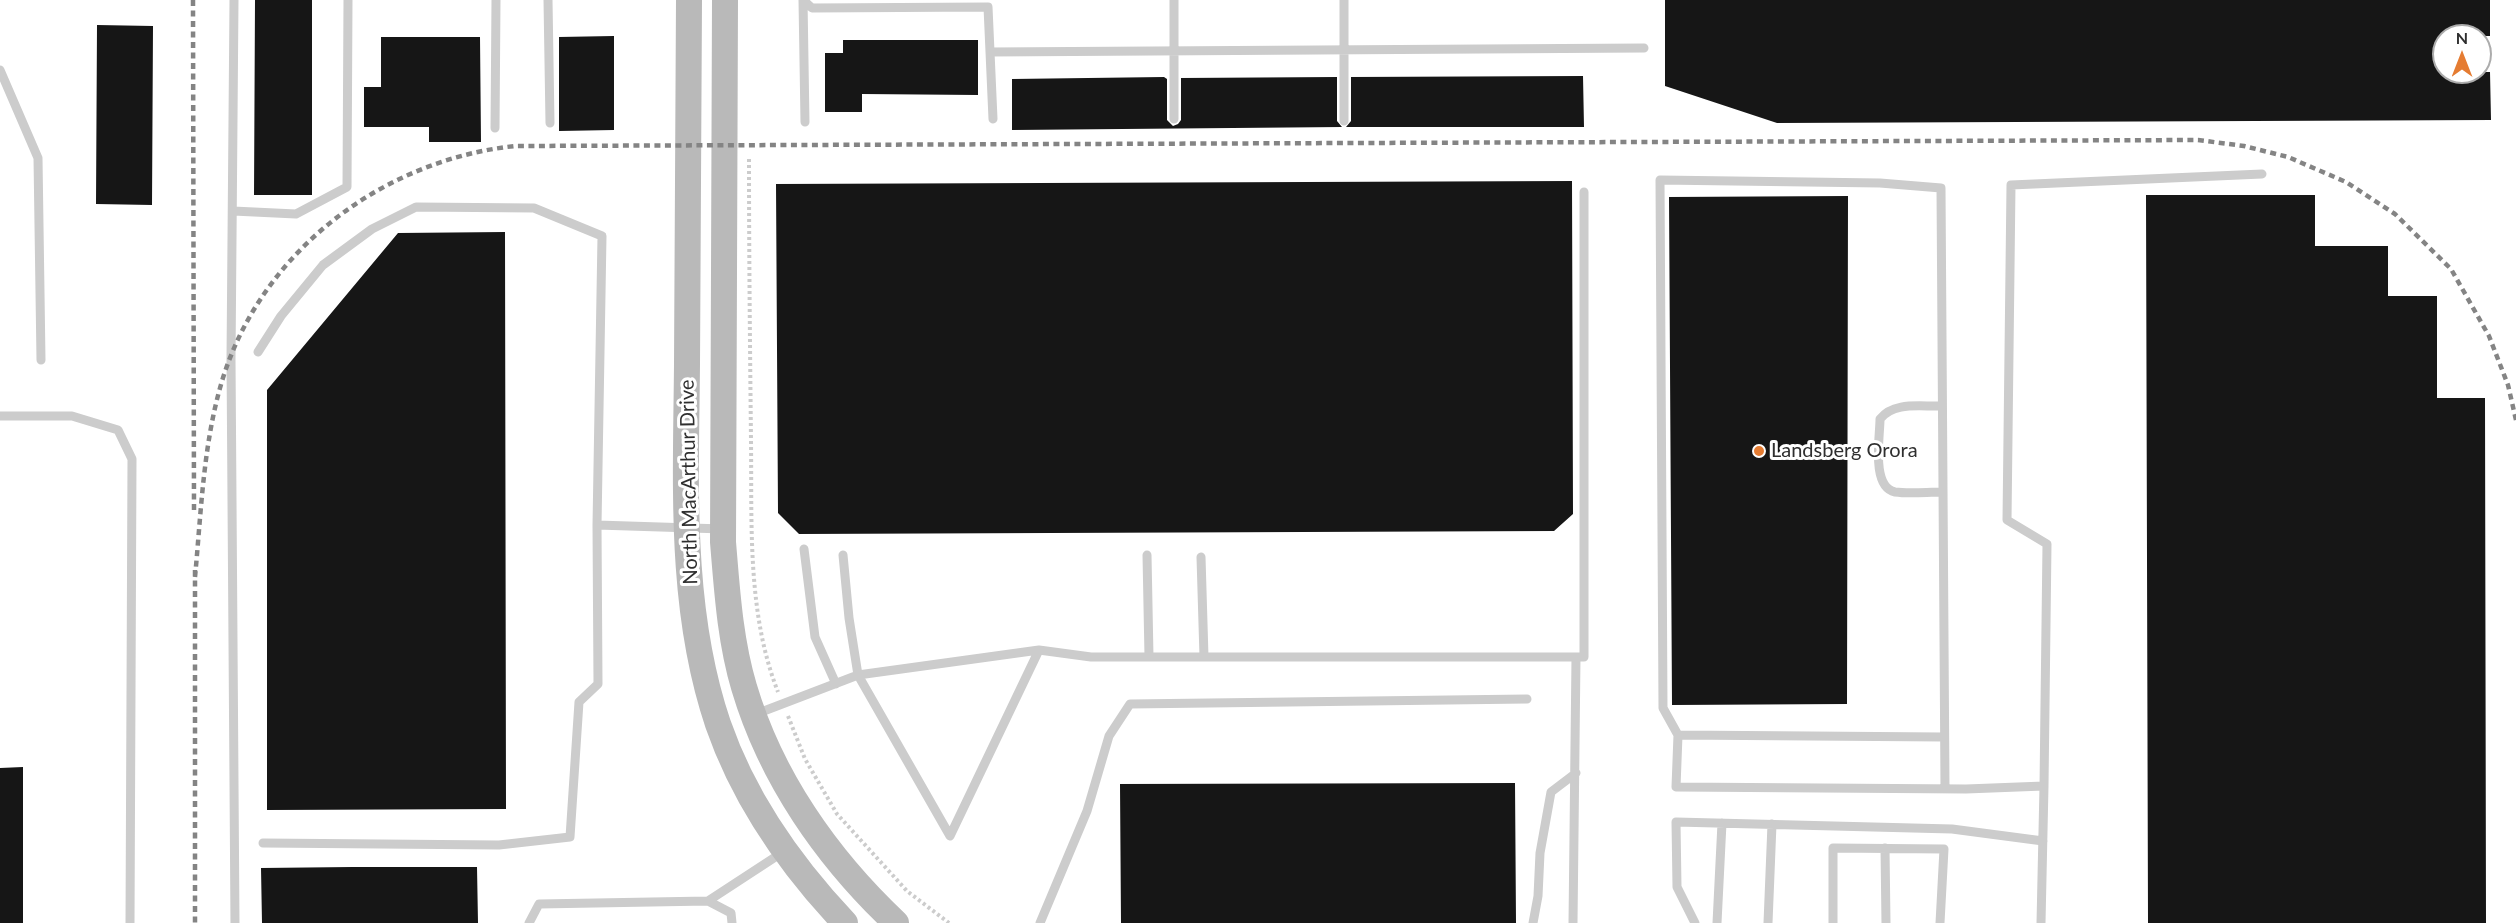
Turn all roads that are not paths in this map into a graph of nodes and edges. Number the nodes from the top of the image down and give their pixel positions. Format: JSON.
{"nodes":[{"id":1,"x":234,"y":0,"type":"edge"},
{"id":2,"x":348,"y":0,"type":"edge"},
{"id":3,"x":496,"y":0,"type":"edge"},
{"id":4,"x":548,"y":0,"type":"edge"},
{"id":5,"x":689,"y":0,"type":"edge"},
{"id":6,"x":725,"y":0,"type":"edge"},
{"id":7,"x":803,"y":0,"type":"edge"},
{"id":8,"x":1174,"y":0,"type":"edge"},
{"id":9,"x":1344,"y":0,"type":"edge"},
{"id":10,"x":1644,"y":48,"type":"dead end"},
{"id":11,"x":1344,"y":50,"type":"junction"},
{"id":12,"x":1175,"y":51,"type":"junction"},
{"id":13,"x":990,"y":52,"type":"junction"},
{"id":14,"x":0,"y":70,"type":"edge"},
{"id":15,"x":993,"y":119,"type":"dead end"},
{"id":16,"x":1174,"y":119,"type":"dead end"},
{"id":17,"x":1344,"y":121,"type":"dead end"},
{"id":18,"x":805,"y":122,"type":"dead end"},
{"id":19,"x":549,"y":123,"type":"dead end"},
{"id":20,"x":495,"y":128,"type":"dead end"},
{"id":21,"x":2262,"y":174,"type":"dead end"},
{"id":22,"x":1584,"y":192,"type":"dead end"},
{"id":23,"x":233,"y":211,"type":"junction"},
{"id":24,"x":258,"y":352,"type":"dead end"},
{"id":25,"x":42,"y":360,"type":"dead end"},
{"id":26,"x":1942,"y":406,"type":"junction"},
{"id":27,"x":0,"y":416,"type":"edge"},
{"id":28,"x":1942,"y":492,"type":"junction"},
{"id":29,"x":597,"y":525,"type":"junction"},
{"id":30,"x":688,"y":527,"type":"junction"},
{"id":31,"x":723,"y":529,"type":"junction"},
{"id":32,"x":804,"y":549,"type":"dead end"},
{"id":33,"x":843,"y":555,"type":"dead end"},
{"id":34,"x":1147,"y":555,"type":"dead end"},
{"id":35,"x":1201,"y":557,"type":"dead end"},
{"id":36,"x":1039,"y":650,"type":"junction"},
{"id":37,"x":1149,"y":657,"type":"junction"},
{"id":38,"x":1204,"y":657,"type":"junction"},
{"id":39,"x":1576,"y":657,"type":"junction"},
{"id":40,"x":858,"y":675,"type":"junction"},
{"id":41,"x":836,"y":684,"type":"junction"},
{"id":42,"x":1527,"y":699,"type":"dead end"},
{"id":43,"x":754,"y":715,"type":"junction"},
{"id":44,"x":1678,"y":735,"type":"junction"},
{"id":45,"x":1943,"y":737,"type":"junction"},
{"id":46,"x":1576,"y":773,"type":"junction"},
{"id":47,"x":2044,"y":786,"type":"junction"},
{"id":48,"x":1945,"y":789,"type":"junction"},
{"id":49,"x":1722,"y":823,"type":"junction"},
{"id":50,"x":1772,"y":824,"type":"junction"},
{"id":51,"x":2043,"y":841,"type":"junction"},
{"id":52,"x":263,"y":843,"type":"dead end"},
{"id":53,"x":1885,"y":848,"type":"junction"},
{"id":54,"x":785,"y":851,"type":"junction"},
{"id":55,"x":708,"y":901,"type":"junction"},
{"id":56,"x":130,"y":923,"type":"edge"},
{"id":57,"x":235,"y":923,"type":"edge"},
{"id":58,"x":529,"y":923,"type":"edge"},
{"id":59,"x":732,"y":923,"type":"edge"},
{"id":60,"x":845,"y":923,"type":"edge"},
{"id":61,"x":896,"y":923,"type":"edge"},
{"id":62,"x":1040,"y":923,"type":"edge"},
{"id":63,"x":1533,"y":923,"type":"edge"},
{"id":64,"x":1573,"y":923,"type":"edge"},
{"id":65,"x":1695,"y":923,"type":"edge"},
{"id":66,"x":1717,"y":923,"type":"edge"},
{"id":67,"x":1768,"y":923,"type":"edge"},
{"id":68,"x":1833,"y":923,"type":"edge"},
{"id":69,"x":1887,"y":923,"type":"edge"},
{"id":70,"x":1940,"y":923,"type":"edge"},
{"id":71,"x":2042,"y":923,"type":"edge"}],
"edges":[{"from":1,"to":23,"type":"lane"},
{"from":2,"to":23,"type":"lane"},
{"from":3,"to":20,"type":"lane"},
{"from":4,"to":19,"type":"lane"},
{"from":5,"to":30,"type":"main road","name":"North MacArthur Drive"},
{"from":6,"to":31,"type":"main road","name":"North MacArthur Drive"},
{"from":7,"to":13,"type":"lane"},
{"from":7,"to":18,"type":"lane"},
{"from":8,"to":12,"type":"lane"},
{"from":9,"to":11,"type":"lane"},
{"from":10,"to":11,"type":"lane"},
{"from":11,"to":12,"type":"lane"},
{"from":11,"to":17,"type":"lane"},
{"from":12,"to":13,"type":"lane"},
{"from":12,"to":16,"type":"lane"},
{"from":13,"to":15,"type":"lane"},
{"from":14,"to":25,"type":"lane"},
{"from":21,"to":47,"type":"lane"},
{"from":22,"to":39,"type":"lane"},
{"from":23,"to":57,"type":"lane"},
{"from":24,"to":29,"type":"lane"},
{"from":26,"to":28,"type":"lane"},
{"from":26,"to":28,"type":"lane"},
{"from":26,"to":44,"type":"lane"},
{"from":27,"to":56,"type":"lane"},
{"from":28,"to":45,"type":"lane"},
{"from":29,"to":30,"type":"lane"},
{"from":29,"to":52,"type":"lane"},
{"from":30,"to":31,"type":"lane"},
{"from":30,"to":54,"type":"main road","name":"North MacArthur Drive"},
{"from":31,"to":43,"type":"main road","name":"North MacArthur Drive"},
{"from":32,"to":41,"type":"lane"},
{"from":33,"to":40,"type":"lane"},
{"from":34,"to":37,"type":"lane"},
{"from":35,"to":38,"type":"lane"},
{"from":36,"to":37,"type":"lane"},
{"from":36,"to":40,"type":"lane"},
{"from":36,"to":40,"type":"lane"},
{"from":37,"to":38,"type":"lane"},
{"from":38,"to":39,"type":"lane"},
{"from":39,"to":46,"type":"lane"},
{"from":40,"to":41,"type":"lane"},
{"from":41,"to":43,"type":"lane"},
{"from":42,"to":62,"type":"lane"},
{"from":43,"to":61,"type":"main road","name":"North MacArthur Drive"},
{"from":44,"to":45,"type":"lane"},
{"from":44,"to":48,"type":"lane"},
{"from":45,"to":48,"type":"lane"},
{"from":46,"to":63,"type":"lane"},
{"from":46,"to":64,"type":"lane"},
{"from":47,"to":48,"type":"lane"},
{"from":47,"to":51,"type":"lane"},
{"from":49,"to":50,"type":"lane"},
{"from":49,"to":65,"type":"lane"},
{"from":49,"to":66,"type":"lane"},
{"from":50,"to":51,"type":"lane"},
{"from":50,"to":67,"type":"lane"},
{"from":51,"to":71,"type":"lane"},
{"from":53,"to":68,"type":"lane"},
{"from":53,"to":69,"type":"lane"},
{"from":53,"to":70,"type":"lane"},
{"from":54,"to":55,"type":"lane"},
{"from":54,"to":60,"type":"main road","name":"North MacArthur Drive"},
{"from":55,"to":58,"type":"lane"},
{"from":55,"to":59,"type":"lane"}]}
